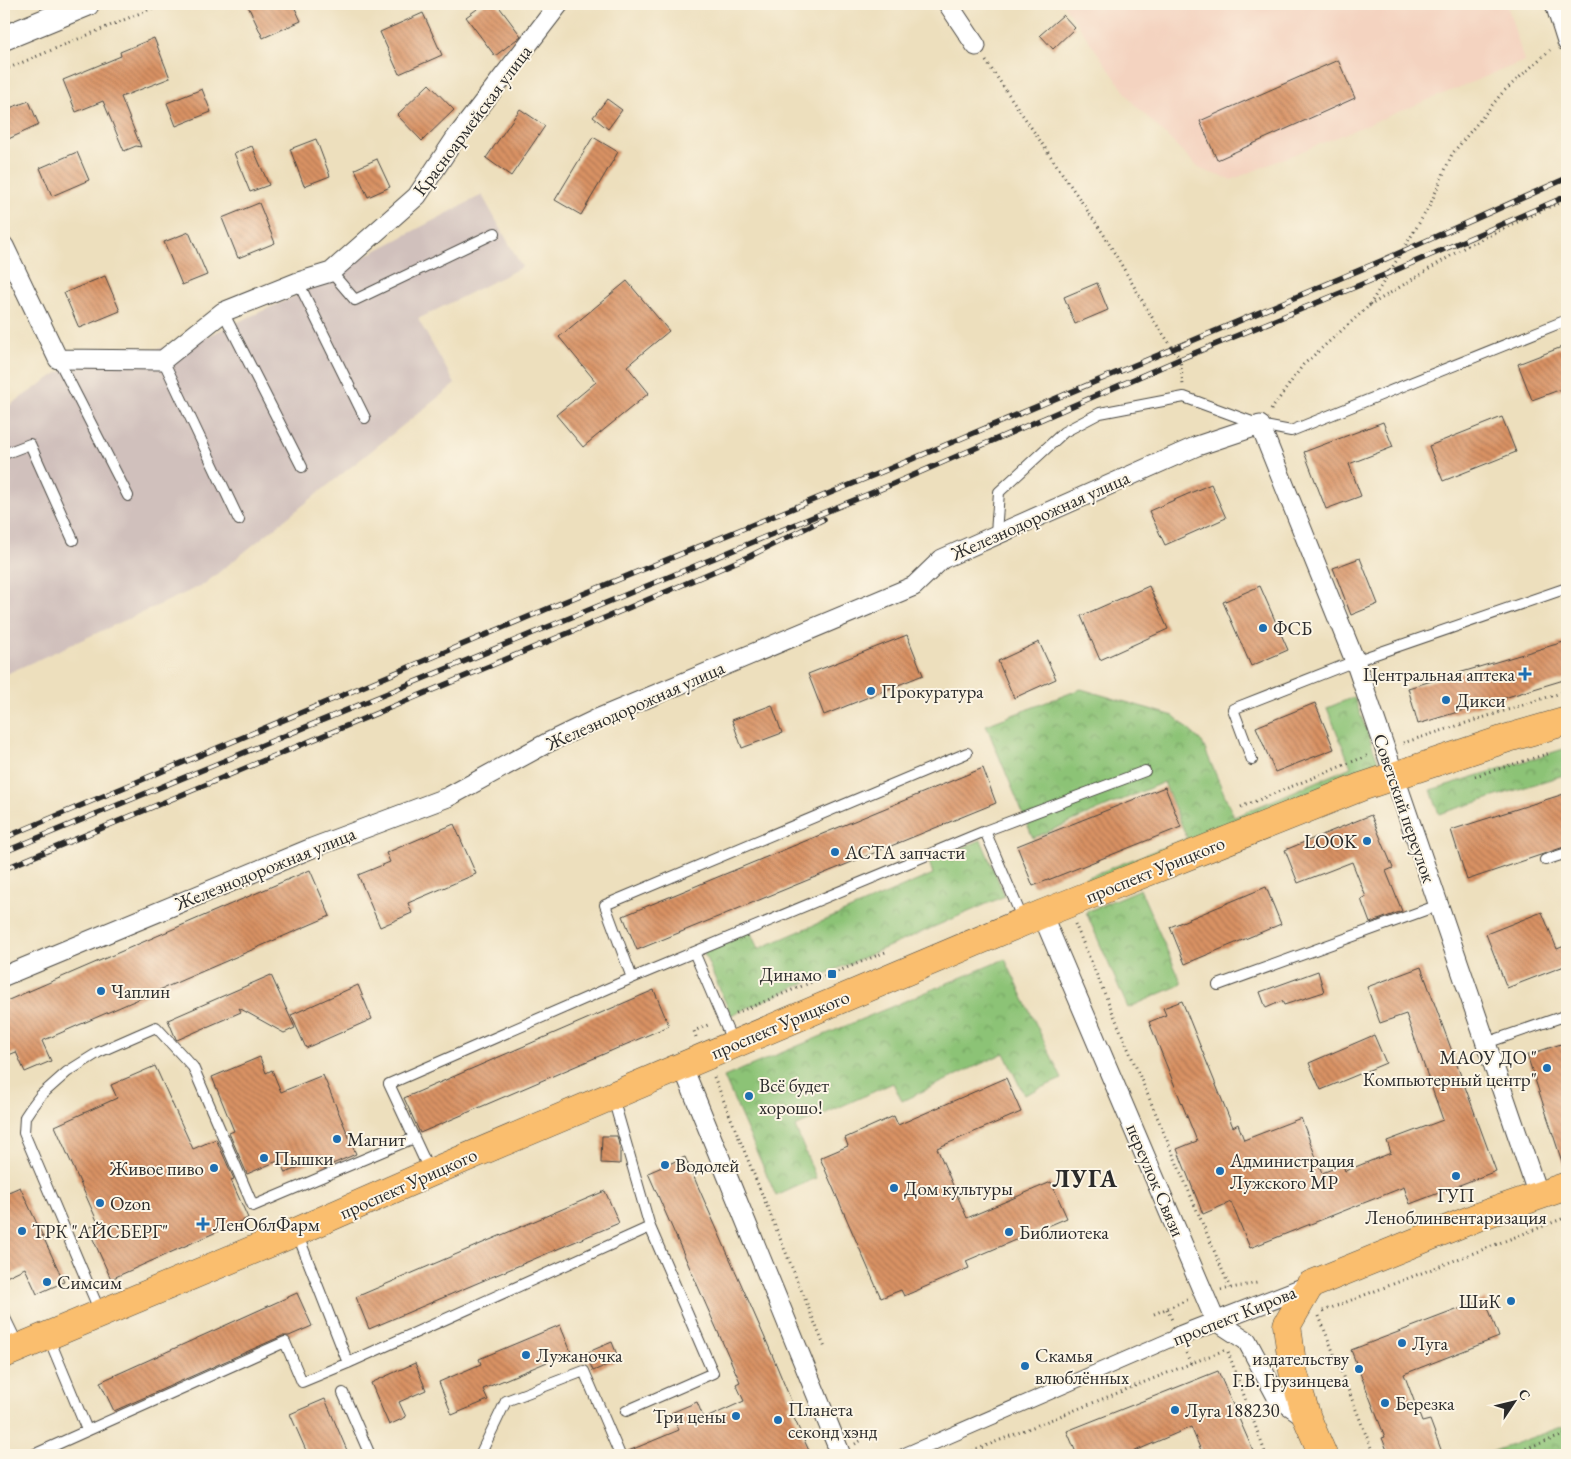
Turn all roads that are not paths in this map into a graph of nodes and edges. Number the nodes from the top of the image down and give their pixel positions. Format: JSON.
{"nodes":[{"id":1,"x":87,"y":4,"type":"edge"},
{"id":2,"x":559,"y":4,"type":"edge"},
{"id":3,"x":948,"y":4,"type":"edge"},
{"id":4,"x":1555,"y":4,"type":"edge"},
{"id":5,"x":4,"y":38,"type":"edge"},
{"id":6,"x":1567,"y":38,"type":"edge"},
{"id":7,"x":976,"y":46,"type":"road end"},
{"id":8,"x":495,"y":234,"type":"dead end"},
{"id":9,"x":4,"y":246,"type":"edge"},
{"id":10,"x":330,"y":272,"type":"junction"},
{"id":11,"x":298,"y":282,"type":"junction"},
{"id":12,"x":223,"y":312,"type":"junction"},
{"id":13,"x":1567,"y":320,"type":"edge"},
{"id":14,"x":58,"y":359,"type":"junction"},
{"id":15,"x":163,"y":360,"type":"junction"},
{"id":16,"x":365,"y":418,"type":"dead end"},
{"id":17,"x":1260,"y":425,"type":"junction"},
{"id":18,"x":4,"y":454,"type":"edge"},
{"id":19,"x":302,"y":467,"type":"dead end"},
{"id":20,"x":128,"y":496,"type":"dead end"},
{"id":21,"x":239,"y":520,"type":"dead end"},
{"id":22,"x":996,"y":533,"type":"junction"},
{"id":23,"x":73,"y":540,"type":"dead end"},
{"id":24,"x":1567,"y":588,"type":"edge"},
{"id":25,"x":1354,"y":662,"type":"junction"},
{"id":26,"x":1567,"y":720,"type":"edge"},
{"id":27,"x":967,"y":753,"type":"dead end"},
{"id":28,"x":1252,"y":760,"type":"dead end"},
{"id":29,"x":1145,"y":771,"type":"dead end"},
{"id":30,"x":1394,"y":776,"type":"junction"},
{"id":31,"x":986,"y":831,"type":"junction"},
{"id":32,"x":1567,"y":854,"type":"edge"},
{"id":33,"x":1544,"y":860,"type":"dead end"},
{"id":34,"x":1439,"y":905,"type":"junction"},
{"id":35,"x":1033,"y":918,"type":"junction"},
{"id":36,"x":694,"y":952,"type":"junction"},
{"id":37,"x":4,"y":976,"type":"edge"},
{"id":38,"x":632,"y":978,"type":"junction"},
{"id":39,"x":1218,"y":984,"type":"dead end"},
{"id":40,"x":1567,"y":1015,"type":"edge"},
{"id":41,"x":1486,"y":1043,"type":"junction"},
{"id":42,"x":733,"y":1044,"type":"junction"},
{"id":43,"x":682,"y":1065,"type":"junction"},
{"id":44,"x":612,"y":1095,"type":"junction"},
{"id":45,"x":414,"y":1138,"type":"junction"},
{"id":46,"x":430,"y":1172,"type":"junction"},
{"id":47,"x":1567,"y":1186,"type":"edge"},
{"id":48,"x":1538,"y":1195,"type":"junction"},
{"id":49,"x":650,"y":1227,"type":"junction"},
{"id":50,"x":296,"y":1232,"type":"junction"},
{"id":51,"x":1310,"y":1285,"type":"junction"},
{"id":52,"x":100,"y":1313,"type":"junction"},
{"id":53,"x":4,"y":1316,"type":"edge"},
{"id":54,"x":1216,"y":1320,"type":"junction"},
{"id":55,"x":48,"y":1335,"type":"junction"},
{"id":56,"x":1179,"y":1336,"type":"joint"},
{"id":57,"x":11,"y":1351,"type":"edge"},
{"id":58,"x":348,"y":1363,"type":"junction"},
{"id":59,"x":343,"y":1393,"type":"dead end"},
{"id":60,"x":626,"y":1411,"type":"dead end"},
{"id":61,"x":1307,"y":1418,"type":"junction"},
{"id":62,"x":87,"y":1430,"type":"junction"},
{"id":63,"x":33,"y":1455,"type":"edge"},
{"id":64,"x":370,"y":1455,"type":"edge"},
{"id":65,"x":480,"y":1455,"type":"edge"},
{"id":66,"x":620,"y":1455,"type":"edge"},
{"id":67,"x":841,"y":1455,"type":"edge"},
{"id":68,"x":905,"y":1455,"type":"edge"},
{"id":69,"x":1323,"y":1455,"type":"edge"}],
"edges":[{"from":1,"to":5,"type":"street"},
{"from":2,"to":10,"type":"street","name":"Красноармейская улица"},
{"from":3,"to":7,"type":"street"},
{"from":4,"to":6,"type":"street"},
{"from":8,"to":10,"type":"lane"},
{"from":9,"to":14,"type":"street"},
{"from":10,"to":11,"type":"street","name":"Красноармейская улица"},
{"from":11,"to":12,"type":"street","name":"Красноармейская улица"},
{"from":11,"to":16,"type":"lane"},
{"from":12,"to":15,"type":"street","name":"Красноармейская улица"},
{"from":12,"to":19,"type":"lane"},
{"from":13,"to":17,"type":"lane"},
{"from":14,"to":15,"type":"street"},
{"from":14,"to":20,"type":"lane"},
{"from":15,"to":21,"type":"lane"},
{"from":17,"to":22,"type":"street","name":"Железнодорожная улица"},
{"from":17,"to":22,"type":"lane"},
{"from":17,"to":25,"type":"street","name":"Советский переулок"},
{"from":18,"to":23,"type":"lane"},
{"from":22,"to":37,"type":"street","name":"Железнодорожная улица"},
{"from":24,"to":25,"type":"lane"},
{"from":25,"to":28,"type":"lane"},
{"from":25,"to":30,"type":"street","name":"Советский переулок"},
{"from":26,"to":30,"type":"main road","name":"проспект Урицкого"},
{"from":27,"to":38,"type":"lane"},
{"from":29,"to":31,"type":"lane"},
{"from":30,"to":34,"type":"street","name":"Советский переулок"},
{"from":30,"to":35,"type":"main road","name":"проспект Урицкого"},
{"from":31,"to":35,"type":"lane"},
{"from":31,"to":36,"type":"lane"},
{"from":32,"to":33,"type":"lane"},
{"from":34,"to":39,"type":"lane"},
{"from":34,"to":41,"type":"street","name":"Советский переулок"},
{"from":35,"to":42,"type":"main road","name":"проспект Урицкого"},
{"from":35,"to":54,"type":"street","name":"переулок Связи"},
{"from":36,"to":38,"type":"lane"},
{"from":36,"to":42,"type":"lane"},
{"from":38,"to":45,"type":"lane"},
{"from":40,"to":41,"type":"lane"},
{"from":41,"to":48,"type":"street","name":"Советский переулок"},
{"from":42,"to":43,"type":"main road","name":"проспект Урицкого"},
{"from":43,"to":44,"type":"main road","name":"проспект Урицкого"},
{"from":43,"to":67,"type":"street"},
{"from":44,"to":46,"type":"main road","name":"проспект Урицкого"},
{"from":44,"to":49,"type":"lane"},
{"from":45,"to":46,"type":"lane"},
{"from":45,"to":52,"type":"lane"},
{"from":46,"to":50,"type":"main road","name":"проспект Урицкого"},
{"from":47,"to":48,"type":"main road","name":"проспект Кирова"},
{"from":48,"to":51,"type":"main road","name":"проспект Кирова"},
{"from":49,"to":58,"type":"lane"},
{"from":49,"to":60,"type":"lane"},
{"from":50,"to":52,"type":"main road","name":"проспект Урицкого"},
{"from":50,"to":58,"type":"lane"},
{"from":51,"to":54,"type":"street","name":"проспект Кирова"},
{"from":51,"to":61,"type":"main road"},
{"from":52,"to":55,"type":"main road","name":"проспект Урицкого"},
{"from":53,"to":57,"type":"lane"},
{"from":54,"to":56,"type":"street","name":"проспект Кирова"},
{"from":54,"to":61,"type":"street"},
{"from":55,"to":57,"type":"main road","name":"проспект Урицкого"},
{"from":55,"to":62,"type":"lane"},
{"from":56,"to":68,"type":"street","name":"проспект Кирова"},
{"from":58,"to":62,"type":"lane"},
{"from":59,"to":64,"type":"lane"},
{"from":61,"to":69,"type":"main road"},
{"from":62,"to":63,"type":"lane"},
{"from":65,"to":66,"type":"lane"}]}
